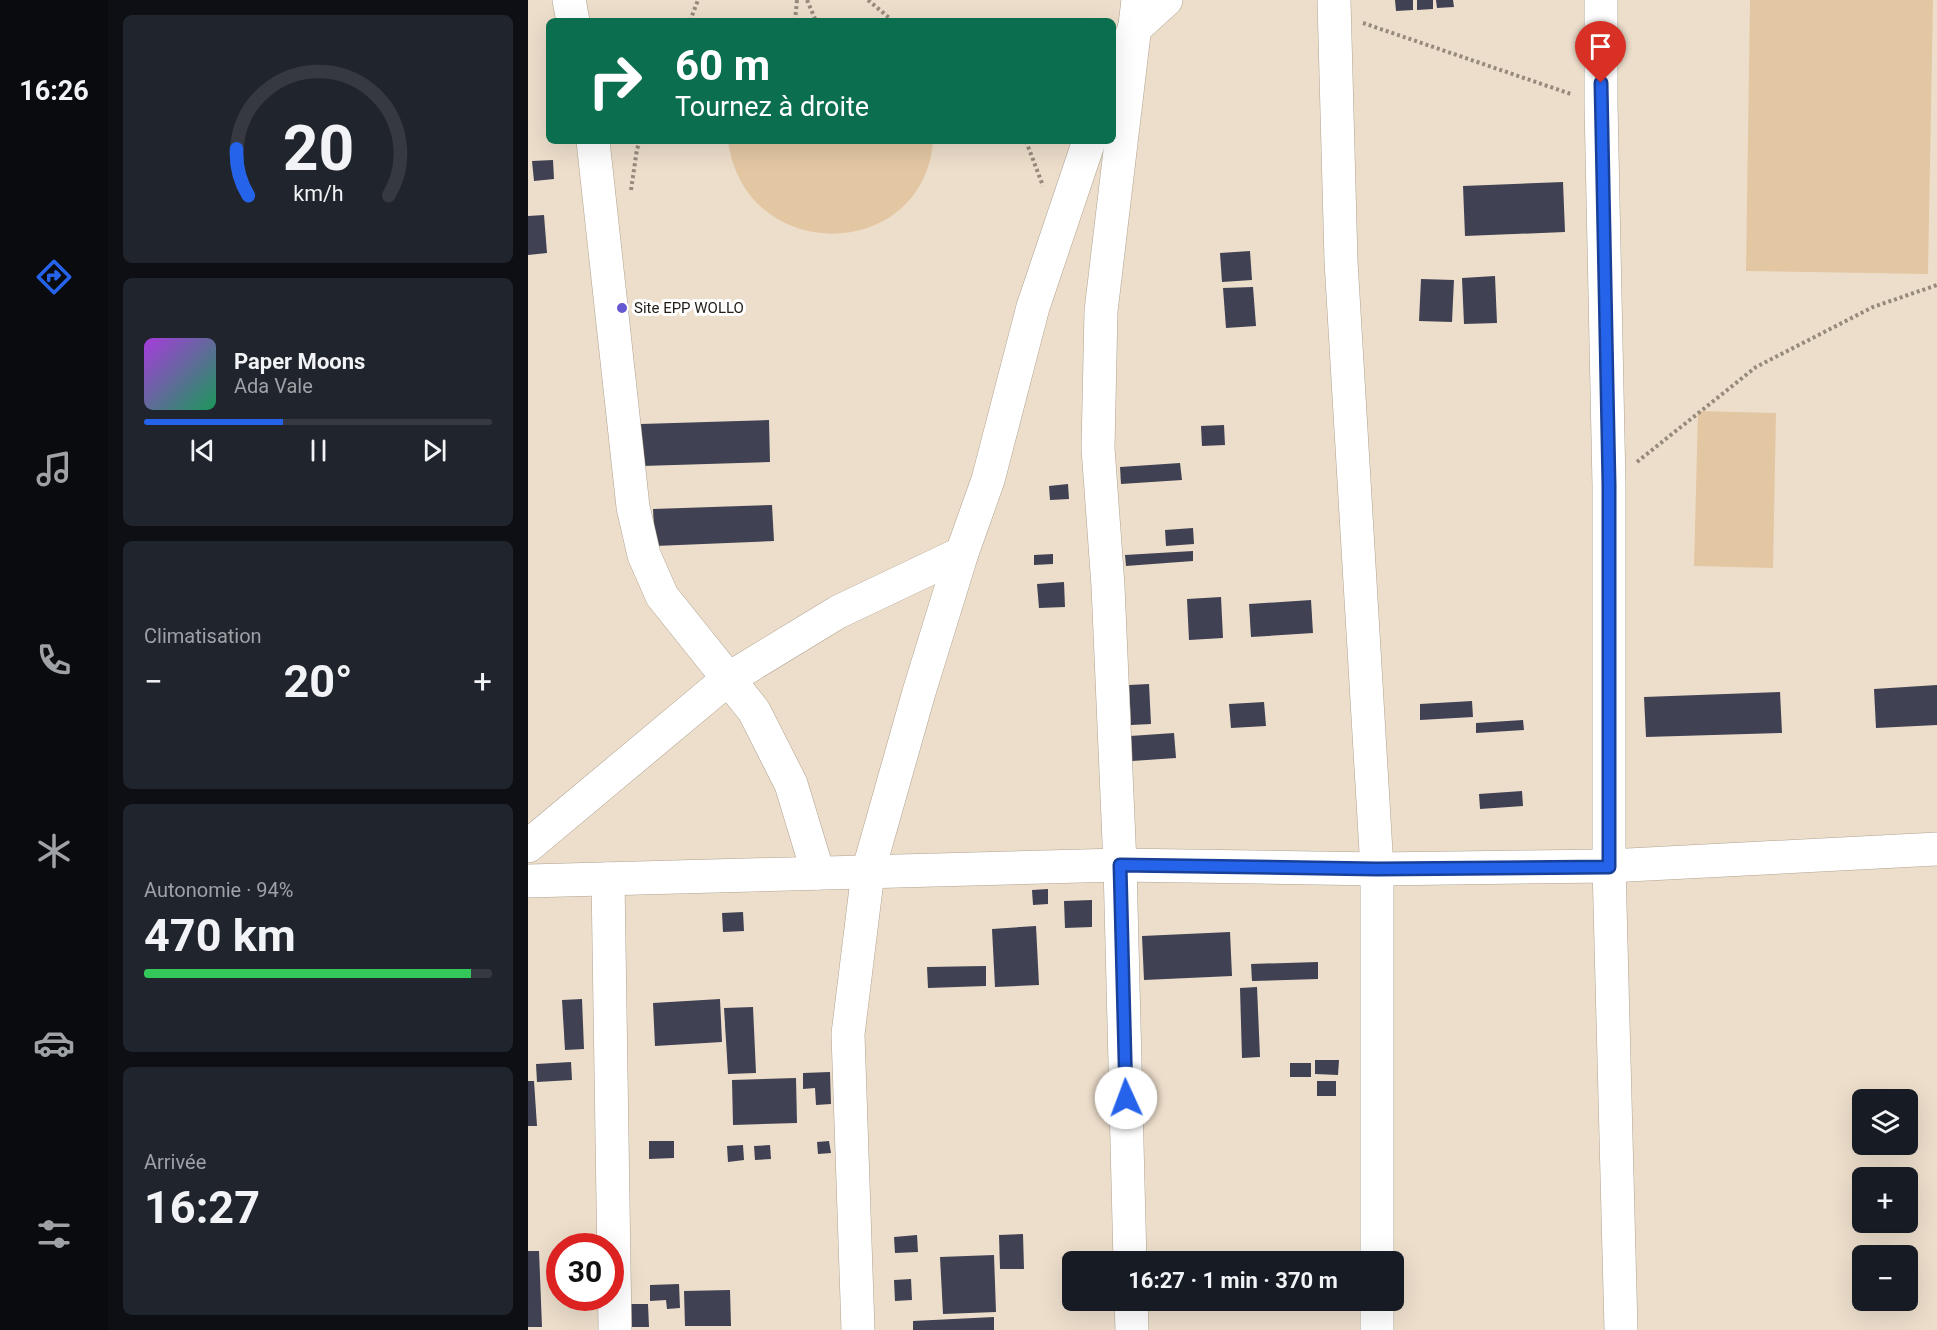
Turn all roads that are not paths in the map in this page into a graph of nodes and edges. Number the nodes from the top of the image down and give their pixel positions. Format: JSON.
{"nodes":[{"id":1,"x":568,"y":0,"type":"edge"},
{"id":2,"x":1166,"y":0,"type":"edge"},
{"id":3,"x":1602,"y":0,"type":"edge"},
{"id":4,"x":1334,"y":6,"type":"edge"},
{"id":5,"x":1136,"y":15,"type":"edge"},
{"id":6,"x":572,"y":18,"type":"edge"},
{"id":7,"x":1116,"y":72,"type":"edge"},
{"id":8,"x":593,"y":144,"type":"edge"},
{"id":9,"x":1088,"y":144,"type":"edge"},
{"id":10,"x":962,"y":553,"type":"junction"},
{"id":11,"x":728,"y":680,"type":"junction"},
{"id":12,"x":528,"y":846,"type":"edge"},
{"id":13,"x":1937,"y":849,"type":"edge"},
{"id":14,"x":1120,"y":865,"type":"junction"},
{"id":15,"x":1609,"y":867,"type":"junction"},
{"id":16,"x":1377,"y":869,"type":"junction"},
{"id":17,"x":868,"y":872,"type":"junction"},
{"id":18,"x":818,"y":873,"type":"junction"},
{"id":19,"x":608,"y":879,"type":"junction"},
{"id":20,"x":528,"y":881,"type":"edge"},
{"id":21,"x":1130,"y":1251,"type":"edge"},
{"id":22,"x":1377,"y":1251,"type":"edge"},
{"id":23,"x":1131,"y":1311,"type":"edge"},
{"id":24,"x":1377,"y":1311,"type":"edge"},
{"id":25,"x":615,"y":1330,"type":"edge"},
{"id":26,"x":858,"y":1330,"type":"edge"},
{"id":27,"x":1132,"y":1330,"type":"edge"},
{"id":28,"x":1377,"y":1330,"type":"edge"},
{"id":29,"x":1622,"y":1330,"type":"edge"}],
"edges":[{"from":1,"to":6,"type":"street"},
{"from":2,"to":5,"type":"street"},
{"from":3,"to":15,"type":"street"},
{"from":4,"to":16,"type":"street"},
{"from":5,"to":7,"type":"street"},
{"from":5,"to":14,"type":"street"},
{"from":8,"to":11,"type":"street"},
{"from":9,"to":10,"type":"street"},
{"from":10,"to":11,"type":"street"},
{"from":10,"to":17,"type":"street"},
{"from":11,"to":12,"type":"street"},
{"from":11,"to":18,"type":"street"},
{"from":13,"to":15,"type":"street"},
{"from":14,"to":16,"type":"street"},
{"from":14,"to":17,"type":"street"},
{"from":14,"to":21,"type":"street"},
{"from":15,"to":16,"type":"street"},
{"from":15,"to":29,"type":"street"},
{"from":16,"to":22,"type":"street"},
{"from":17,"to":18,"type":"street"},
{"from":17,"to":26,"type":"street"},
{"from":18,"to":19,"type":"street"},
{"from":19,"to":20,"type":"street"},
{"from":19,"to":25,"type":"street"},
{"from":23,"to":27,"type":"street"},
{"from":24,"to":28,"type":"street"}]}
